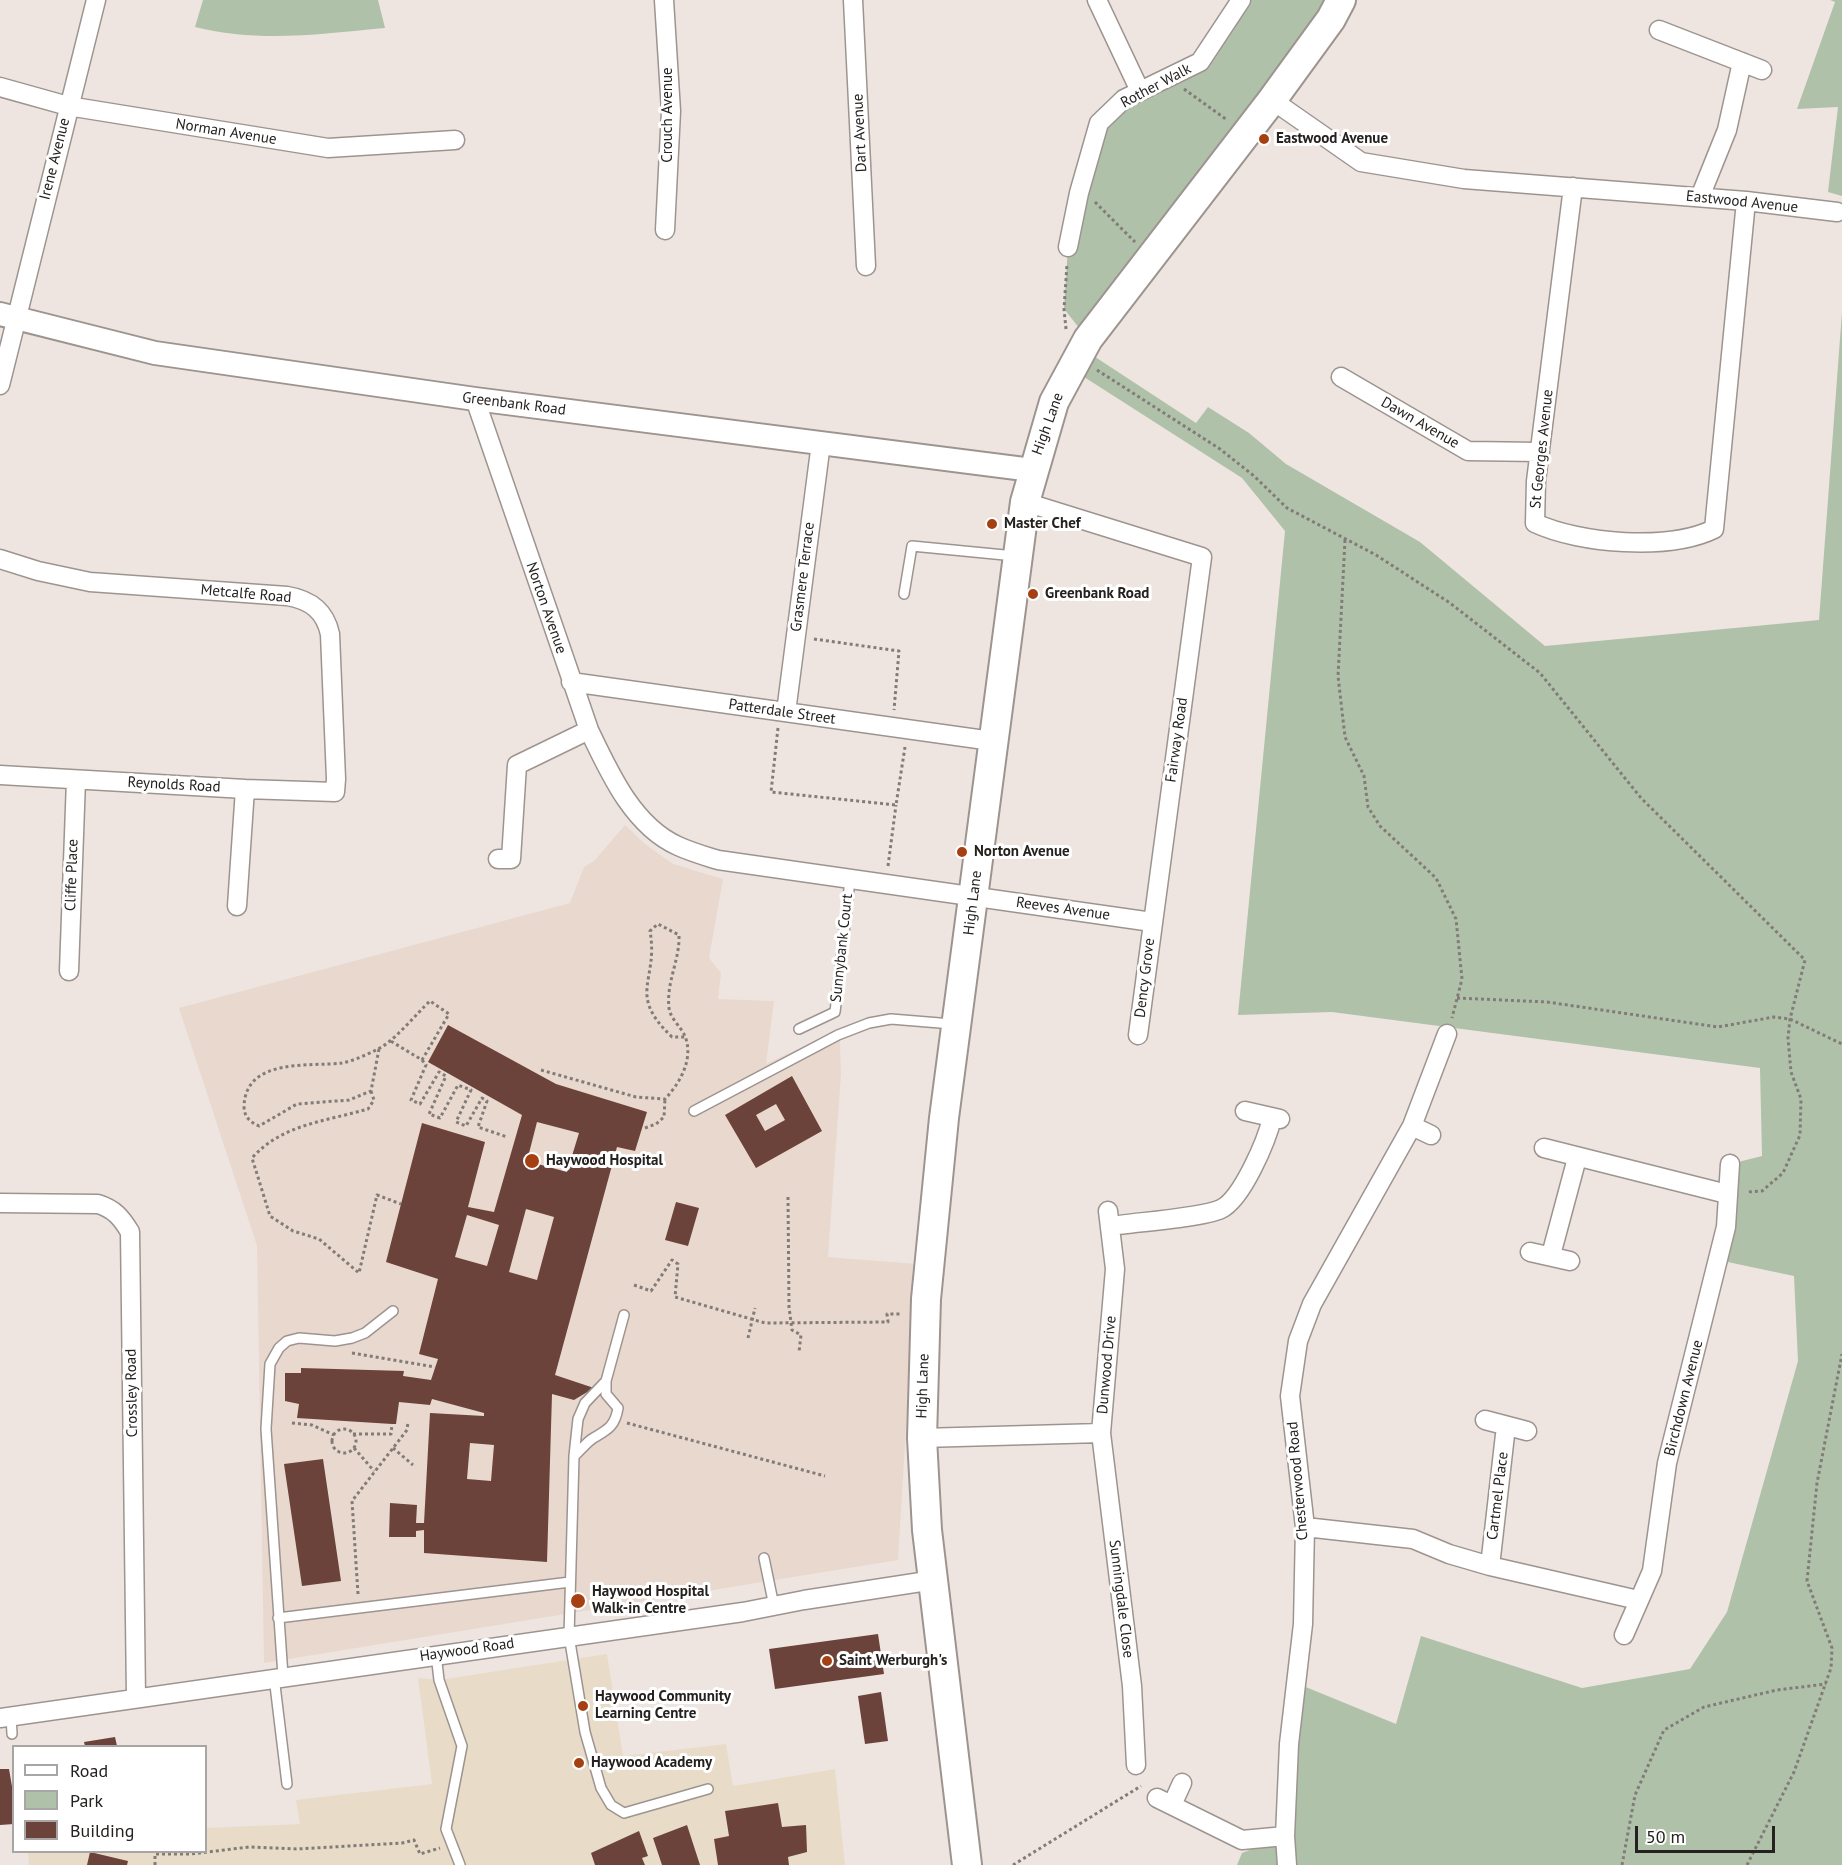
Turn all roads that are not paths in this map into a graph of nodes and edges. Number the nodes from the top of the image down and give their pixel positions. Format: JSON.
{"nodes":[{"id":1,"x":96,"y":0,"type":"edge"},
{"id":2,"x":664,"y":0,"type":"edge"},
{"id":3,"x":853,"y":0,"type":"edge"},
{"id":4,"x":1097,"y":0,"type":"edge"},
{"id":5,"x":1241,"y":0,"type":"edge"},
{"id":6,"x":1341,"y":0,"type":"edge"},
{"id":7,"x":1659,"y":30,"type":"dead end"},
{"id":8,"x":1742,"y":62,"type":"junction"},
{"id":9,"x":1762,"y":70,"type":"dead end"},
{"id":10,"x":0,"y":87,"type":"edge"},
{"id":11,"x":1140,"y":91,"type":"junction"},
{"id":12,"x":1272,"y":100,"type":"junction"},
{"id":13,"x":68,"y":106,"type":"junction"},
{"id":14,"x":455,"y":140,"type":"dead end"},
{"id":15,"x":1573,"y":187,"type":"junction"},
{"id":16,"x":1700,"y":196,"type":"junction"},
{"id":17,"x":1746,"y":201,"type":"junction"},
{"id":18,"x":1837,"y":212,"type":"dead end"},
{"id":19,"x":665,"y":230,"type":"dead end"},
{"id":20,"x":1068,"y":247,"type":"road end"},
{"id":21,"x":866,"y":266,"type":"dead end"},
{"id":22,"x":8,"y":317,"type":"edge"},
{"id":23,"x":1341,"y":377,"type":"dead end"},
{"id":24,"x":0,"y":385,"type":"edge"},
{"id":25,"x":475,"y":399,"type":"junction"},
{"id":26,"x":821,"y":443,"type":"junction"},
{"id":27,"x":1540,"y":452,"type":"junction"},
{"id":28,"x":1032,"y":470,"type":"junction"},
{"id":29,"x":1025,"y":502,"type":"junction"},
{"id":30,"x":1018,"y":556,"type":"junction"},
{"id":31,"x":0,"y":559,"type":"edge"},
{"id":32,"x":904,"y":594,"type":"dead end"},
{"id":33,"x":571,"y":682,"type":"junction"},
{"id":34,"x":783,"y":712,"type":"junction"},
{"id":35,"x":589,"y":730,"type":"junction"},
{"id":36,"x":992,"y":741,"type":"junction"},
{"id":37,"x":0,"y":775,"type":"edge"},
{"id":38,"x":336,"y":778,"type":"joint"},
{"id":39,"x":76,"y":780,"type":"junction"},
{"id":40,"x":245,"y":789,"type":"junction"},
{"id":41,"x":498,"y":859,"type":"dead end"},
{"id":42,"x":850,"y":880,"type":"junction"},
{"id":43,"x":974,"y":896,"type":"junction"},
{"id":44,"x":237,"y":906,"type":"dead end"},
{"id":45,"x":1152,"y":922,"type":"junction"},
{"id":46,"x":69,"y":971,"type":"dead end"},
{"id":47,"x":957,"y":1024,"type":"junction"},
{"id":48,"x":799,"y":1029,"type":"dead end"},
{"id":49,"x":1447,"y":1034,"type":"road end"},
{"id":50,"x":1138,"y":1035,"type":"dead end"},
{"id":51,"x":694,"y":1111,"type":"dead end"},
{"id":52,"x":1245,"y":1111,"type":"dead end"},
{"id":53,"x":1412,"y":1126,"type":"junction"},
{"id":54,"x":1431,"y":1135,"type":"dead end"},
{"id":55,"x":1544,"y":1148,"type":"dead end"},
{"id":56,"x":1577,"y":1158,"type":"junction"},
{"id":57,"x":1730,"y":1164,"type":"dead end"},
{"id":58,"x":1726,"y":1194,"type":"junction"},
{"id":59,"x":0,"y":1203,"type":"edge"},
{"id":60,"x":1530,"y":1252,"type":"dead end"},
{"id":61,"x":1551,"y":1256,"type":"junction"},
{"id":62,"x":1570,"y":1261,"type":"dead end"},
{"id":63,"x":393,"y":1311,"type":"dead end"},
{"id":64,"x":624,"y":1315,"type":"dead end"},
{"id":65,"x":606,"y":1381,"type":"junction"},
{"id":66,"x":1485,"y":1420,"type":"dead end"},
{"id":67,"x":1506,"y":1426,"type":"junction"},
{"id":68,"x":1527,"y":1431,"type":"dead end"},
{"id":69,"x":1101,"y":1433,"type":"junction"},
{"id":70,"x":922,"y":1438,"type":"junction"},
{"id":71,"x":574,"y":1456,"type":"junction"},
{"id":72,"x":1305,"y":1527,"type":"junction"},
{"id":73,"x":764,"y":1558,"type":"dead end"},
{"id":74,"x":1490,"y":1566,"type":"junction"},
{"id":75,"x":934,"y":1580,"type":"junction"},
{"id":76,"x":570,"y":1582,"type":"junction"},
{"id":77,"x":1638,"y":1600,"type":"junction"},
{"id":78,"x":774,"y":1606,"type":"junction"},
{"id":79,"x":278,"y":1618,"type":"junction"},
{"id":80,"x":1624,"y":1635,"type":"dead end"},
{"id":81,"x":569,"y":1636,"type":"junction"},
{"id":82,"x":436,"y":1654,"type":"junction"},
{"id":83,"x":279,"y":1677,"type":"junction"},
{"id":84,"x":136,"y":1697,"type":"junction"},
{"id":85,"x":8,"y":1723,"type":"edge"},
{"id":86,"x":1136,"y":1765,"type":"road end"},
{"id":87,"x":1182,"y":1783,"type":"dead end"},
{"id":88,"x":287,"y":1784,"type":"dead end"},
{"id":89,"x":708,"y":1789,"type":"dead end"},
{"id":90,"x":1285,"y":1836,"type":"junction"},
{"id":91,"x":459,"y":1865,"type":"edge"},
{"id":92,"x":967,"y":1865,"type":"edge"},
{"id":93,"x":1287,"y":1865,"type":"edge"}],
"edges":[{"from":1,"to":13,"type":"street","name":"Irene Avenue"},
{"from":2,"to":19,"type":"street","name":"Crouch Avenue"},
{"from":3,"to":21,"type":"street","name":"Dart Avenue"},
{"from":4,"to":11,"type":"street"},
{"from":5,"to":11,"type":"street","name":"Rother Walk"},
{"from":6,"to":12,"type":"main road","name":"High Lane"},
{"from":7,"to":8,"type":"street"},
{"from":8,"to":9,"type":"street"},
{"from":8,"to":16,"type":"street"},
{"from":10,"to":13,"type":"street","name":"Norman Avenue"},
{"from":11,"to":20,"type":"street","name":"Rother Walk"},
{"from":12,"to":15,"type":"street","name":"Eastwood Avenue"},
{"from":12,"to":28,"type":"main road","name":"High Lane"},
{"from":13,"to":14,"type":"street","name":"Norman Avenue"},
{"from":13,"to":22,"type":"street","name":"Irene Avenue"},
{"from":15,"to":16,"type":"street","name":"Eastwood Avenue"},
{"from":15,"to":27,"type":"street","name":"St Georges Avenue"},
{"from":16,"to":17,"type":"street","name":"Eastwood Avenue"},
{"from":17,"to":18,"type":"street","name":"Eastwood Avenue"},
{"from":17,"to":27,"type":"street","name":"St Georges Avenue"},
{"from":22,"to":24,"type":"street","name":"Irene Avenue"},
{"from":22,"to":25,"type":"street","name":"Greenbank Road"},
{"from":23,"to":27,"type":"street","name":"Dawn Avenue"},
{"from":25,"to":26,"type":"street","name":"Greenbank Road"},
{"from":25,"to":33,"type":"street","name":"Norton Avenue"},
{"from":26,"to":28,"type":"street","name":"Greenbank Road"},
{"from":26,"to":34,"type":"street","name":"Grasmere Terrace"},
{"from":28,"to":29,"type":"main road","name":"High Lane"},
{"from":29,"to":30,"type":"main road","name":"High Lane"},
{"from":29,"to":45,"type":"street","name":"Fairway Road"},
{"from":30,"to":32,"type":"lane"},
{"from":30,"to":36,"type":"main road","name":"High Lane"},
{"from":31,"to":38,"type":"street","name":"Metcalfe Road"},
{"from":33,"to":34,"type":"street","name":"Patterdale Street"},
{"from":33,"to":35,"type":"street","name":"Norton Avenue"},
{"from":34,"to":36,"type":"street","name":"Patterdale Street"},
{"from":35,"to":41,"type":"street"},
{"from":35,"to":42,"type":"street","name":"Norton Avenue"},
{"from":36,"to":43,"type":"main road","name":"High Lane"},
{"from":37,"to":39,"type":"street","name":"Reynolds Road"},
{"from":38,"to":40,"type":"street","name":"Reynolds Road"},
{"from":39,"to":40,"type":"street","name":"Reynolds Road"},
{"from":39,"to":46,"type":"street","name":"Cliffe Place"},
{"from":40,"to":44,"type":"street"},
{"from":42,"to":43,"type":"street","name":"Norton Avenue"},
{"from":42,"to":48,"type":"lane","name":"Sunnybank Court"},
{"from":43,"to":45,"type":"street","name":"Reeves Avenue"},
{"from":43,"to":47,"type":"main road","name":"High Lane"},
{"from":45,"to":50,"type":"street","name":"Dency Grove"},
{"from":47,"to":51,"type":"lane"},
{"from":47,"to":70,"type":"main road","name":"High Lane"},
{"from":49,"to":53,"type":"street","name":"Chesterwood Road"},
{"from":52,"to":69,"type":"street","name":"Dunwood Drive"},
{"from":53,"to":54,"type":"street"},
{"from":53,"to":72,"type":"street","name":"Chesterwood Road"},
{"from":55,"to":56,"type":"street"},
{"from":56,"to":58,"type":"street"},
{"from":56,"to":61,"type":"street"},
{"from":57,"to":58,"type":"street","name":"Birchdown Avenue"},
{"from":58,"to":77,"type":"street","name":"Birchdown Avenue"},
{"from":59,"to":84,"type":"street","name":"Crossley Road"},
{"from":60,"to":61,"type":"street"},
{"from":61,"to":62,"type":"street"},
{"from":63,"to":79,"type":"lane"},
{"from":64,"to":65,"type":"lane"},
{"from":65,"to":71,"type":"lane"},
{"from":65,"to":71,"type":"lane"},
{"from":66,"to":67,"type":"street"},
{"from":67,"to":68,"type":"street"},
{"from":67,"to":74,"type":"street","name":"Cartmel Place"},
{"from":69,"to":70,"type":"street","name":"Dunwood Drive"},
{"from":69,"to":86,"type":"street","name":"Sunningdale Close"},
{"from":70,"to":75,"type":"main road","name":"High Lane"},
{"from":71,"to":76,"type":"lane"},
{"from":72,"to":74,"type":"street"},
{"from":72,"to":90,"type":"street","name":"Chesterwood Road"},
{"from":73,"to":78,"type":"lane"},
{"from":74,"to":77,"type":"street"},
{"from":75,"to":78,"type":"street","name":"Haywood Road"},
{"from":75,"to":92,"type":"main road","name":"High Lane"},
{"from":76,"to":79,"type":"lane"},
{"from":76,"to":81,"type":"lane"},
{"from":77,"to":80,"type":"street","name":"Birchdown Avenue"},
{"from":78,"to":81,"type":"street","name":"Haywood Road"},
{"from":79,"to":83,"type":"lane"},
{"from":81,"to":82,"type":"street","name":"Haywood Road"},
{"from":81,"to":89,"type":"lane"},
{"from":82,"to":83,"type":"street","name":"Haywood Road"},
{"from":82,"to":91,"type":"lane"},
{"from":83,"to":84,"type":"street","name":"Haywood Road"},
{"from":83,"to":88,"type":"lane"},
{"from":84,"to":85,"type":"street","name":"Haywood Road"},
{"from":87,"to":90,"type":"street"},
{"from":90,"to":93,"type":"street","name":"Chesterwood Road"}]}
